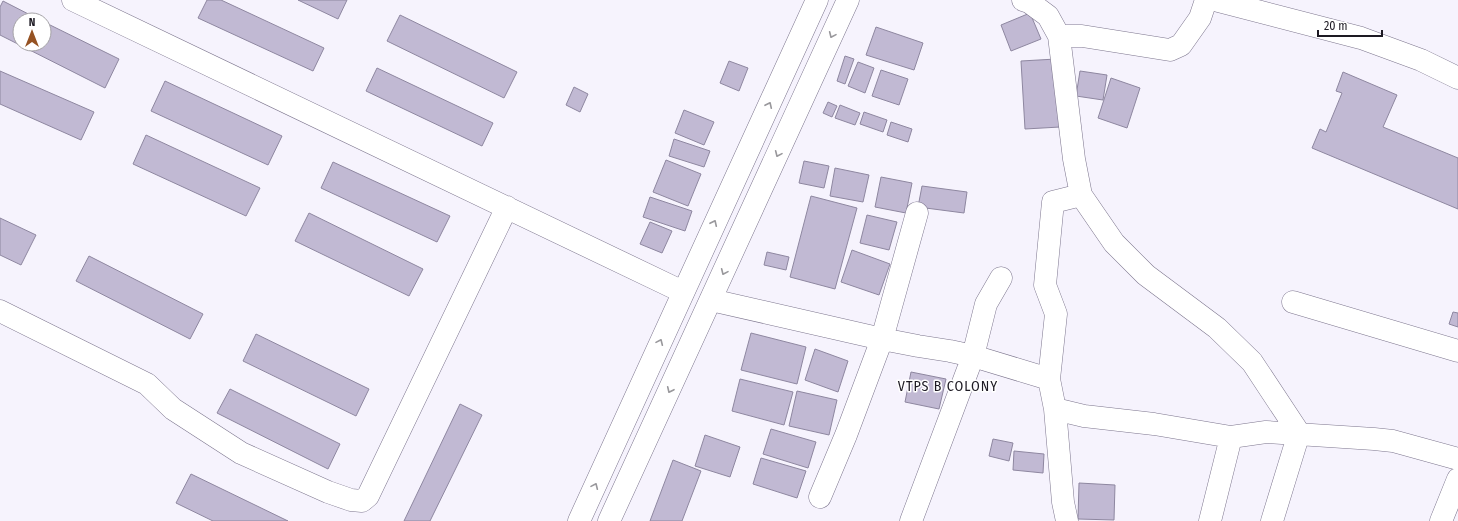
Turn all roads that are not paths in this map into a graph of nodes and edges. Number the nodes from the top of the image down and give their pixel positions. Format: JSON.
{"nodes":[{"id":1,"x":73,"y":0,"type":"edge"},
{"id":2,"x":817,"y":0,"type":"edge"},
{"id":3,"x":848,"y":0,"type":"edge"},
{"id":4,"x":1023,"y":0,"type":"edge"},
{"id":5,"x":1206,"y":0,"type":"edge"},
{"id":6,"x":1215,"y":0,"type":"edge"},
{"id":7,"x":1060,"y":36,"type":"junction"},
{"id":8,"x":1458,"y":78,"type":"edge"},
{"id":9,"x":1081,"y":195,"type":"junction"},
{"id":10,"x":507,"y":206,"type":"junction"},
{"id":11,"x":917,"y":212,"type":"dead end"},
{"id":12,"x":1000,"y":278,"type":"dead end"},
{"id":13,"x":683,"y":292,"type":"junction"},
{"id":14,"x":711,"y":300,"type":"junction"},
{"id":15,"x":1293,"y":302,"type":"dead end"},
{"id":16,"x":0,"y":311,"type":"edge"},
{"id":17,"x":882,"y":339,"type":"junction"},
{"id":18,"x":1458,"y":351,"type":"edge"},
{"id":19,"x":973,"y":356,"type":"junction"},
{"id":20,"x":1049,"y":379,"type":"junction"},
{"id":21,"x":1055,"y":409,"type":"junction"},
{"id":22,"x":1299,"y":433,"type":"junction"},
{"id":23,"x":1231,"y":437,"type":"junction"},
{"id":24,"x":1458,"y":458,"type":"edge"},
{"id":25,"x":1458,"y":479,"type":"edge"},
{"id":26,"x":820,"y":498,"type":"dead end"},
{"id":27,"x":579,"y":521,"type":"edge"},
{"id":28,"x":609,"y":521,"type":"edge"},
{"id":29,"x":911,"y":521,"type":"edge"},
{"id":30,"x":1067,"y":521,"type":"edge"},
{"id":31,"x":1210,"y":521,"type":"edge"},
{"id":32,"x":1272,"y":521,"type":"edge"},
{"id":33,"x":1441,"y":521,"type":"edge"}],
"edges":[{"from":1,"to":10,"type":"main road"},
{"from":13,"to":2,"type":"main road","one_way":true},
{"from":3,"to":14,"type":"main road","one_way":true},
{"from":4,"to":7,"type":"main road"},
{"from":5,"to":7,"type":"main road"},
{"from":6,"to":8,"type":"main road"},
{"from":7,"to":9,"type":"main road"},
{"from":9,"to":20,"type":"main road"},
{"from":9,"to":22,"type":"main road"},
{"from":10,"to":13,"type":"main road"},
{"from":10,"to":16,"type":"main road"},
{"from":11,"to":17,"type":"main road"},
{"from":12,"to":19,"type":"main road"},
{"from":27,"to":13,"type":"main road","one_way":true},
{"from":14,"to":17,"type":"main road"},
{"from":14,"to":28,"type":"main road","one_way":true},
{"from":15,"to":18,"type":"main road"},
{"from":17,"to":19,"type":"main road"},
{"from":17,"to":26,"type":"main road"},
{"from":19,"to":20,"type":"main road"},
{"from":19,"to":29,"type":"main road"},
{"from":20,"to":21,"type":"main road"},
{"from":21,"to":23,"type":"main road"},
{"from":21,"to":30,"type":"main road"},
{"from":22,"to":23,"type":"main road"},
{"from":22,"to":24,"type":"main road"},
{"from":22,"to":32,"type":"main road"},
{"from":23,"to":31,"type":"main road"},
{"from":25,"to":33,"type":"main road"}]}
